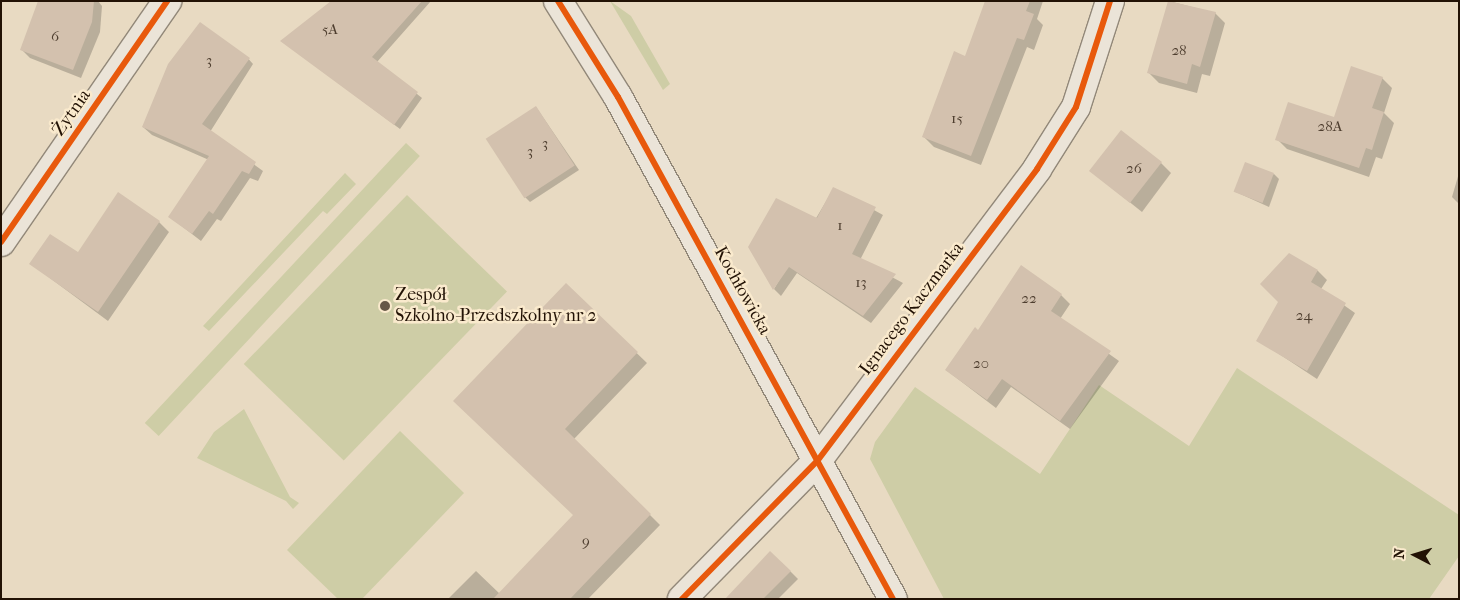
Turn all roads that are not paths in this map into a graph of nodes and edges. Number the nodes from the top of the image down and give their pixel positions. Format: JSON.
{"nodes":[{"id":1,"x":166,"y":1,"type":"edge"},
{"id":2,"x":558,"y":1,"type":"edge"},
{"id":3,"x":1110,"y":1,"type":"edge"},
{"id":4,"x":1,"y":242,"type":"edge"},
{"id":5,"x":818,"y":460,"type":"junction"},
{"id":6,"x":682,"y":599,"type":"edge"},
{"id":7,"x":893,"y":599,"type":"edge"}],
"edges":[{"from":1,"to":4,"type":"street","name":"Żytnia"},
{"from":2,"to":5,"type":"street","name":"Kochłowicka"},
{"from":3,"to":5,"type":"street","name":"Ignacego Kaczmarka"},
{"from":5,"to":6,"type":"street","name":"Ignacego Kaczmarka"},
{"from":5,"to":7,"type":"street","name":"Kochłowicka"}]}
